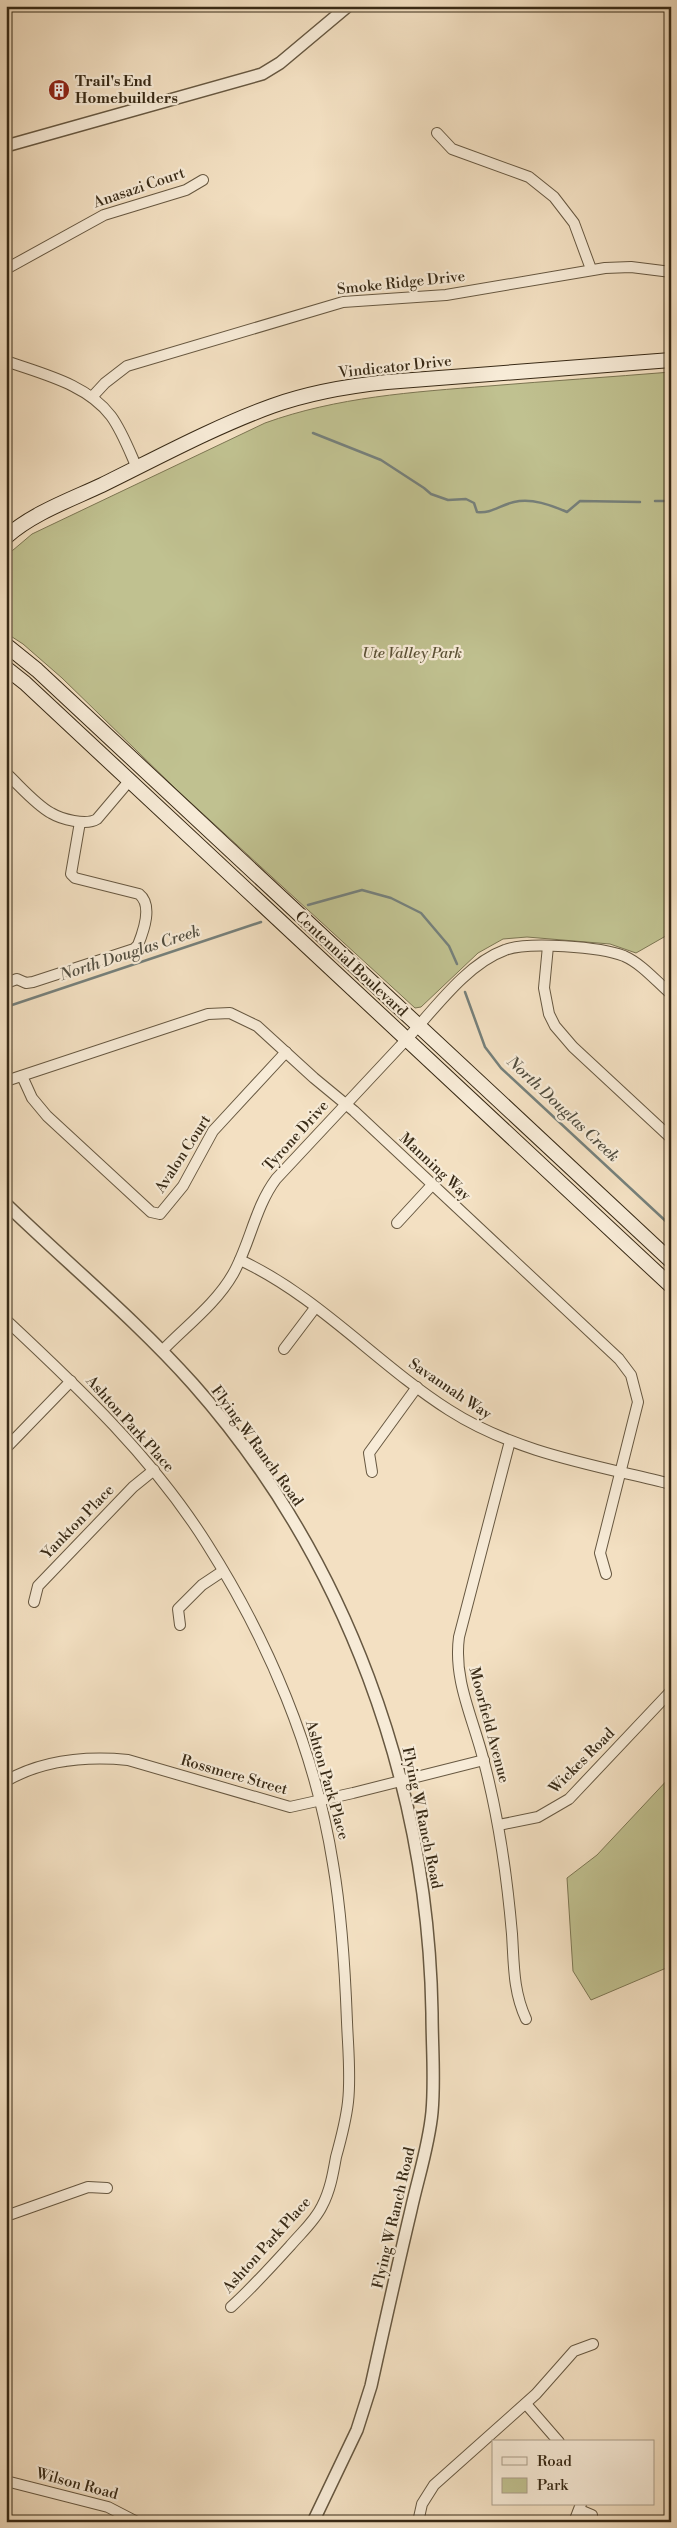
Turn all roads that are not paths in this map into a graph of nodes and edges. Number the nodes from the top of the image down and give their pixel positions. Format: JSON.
{"nodes":[{"id":1,"x":348,"y":6,"type":"edge"},
{"id":2,"x":437,"y":133,"type":"dead end"},
{"id":3,"x":6,"y":146,"type":"edge"},
{"id":4,"x":203,"y":180,"type":"dead end"},
{"id":5,"x":6,"y":269,"type":"edge"},
{"id":6,"x":591,"y":269,"type":"junction"},
{"id":7,"x":671,"y":272,"type":"edge"},
{"id":8,"x":671,"y":360,"type":"edge"},
{"id":9,"x":6,"y":361,"type":"edge"},
{"id":10,"x":92,"y":397,"type":"junction"},
{"id":11,"x":137,"y":468,"type":"junction"},
{"id":12,"x":6,"y":537,"type":"edge"},
{"id":13,"x":6,"y":645,"type":"edge"},
{"id":14,"x":6,"y":668,"type":"edge"},
{"id":15,"x":6,"y":773,"type":"edge"},
{"id":16,"x":130,"y":780,"type":"junction"},
{"id":17,"x":80,"y":822,"type":"junction"},
{"id":18,"x":548,"y":946,"type":"junction"},
{"id":19,"x":6,"y":983,"type":"edge"},
{"id":20,"x":671,"y":994,"type":"edge"},
{"id":21,"x":419,"y":1025,"type":"junction"},
{"id":22,"x":407,"y":1039,"type":"junction"},
{"id":23,"x":286,"y":1052,"type":"junction"},
{"id":24,"x":22,"y":1076,"type":"junction"},
{"id":25,"x":6,"y":1081,"type":"edge"},
{"id":26,"x":346,"y":1104,"type":"junction"},
{"id":27,"x":671,"y":1138,"type":"edge"},
{"id":28,"x":432,"y":1185,"type":"junction"},
{"id":29,"x":6,"y":1204,"type":"edge"},
{"id":30,"x":397,"y":1222,"type":"dead end"},
{"id":31,"x":240,"y":1260,"type":"junction"},
{"id":32,"x":671,"y":1261,"type":"edge"},
{"id":33,"x":671,"y":1286,"type":"edge"},
{"id":34,"x":315,"y":1308,"type":"junction"},
{"id":35,"x":6,"y":1320,"type":"edge"},
{"id":36,"x":284,"y":1349,"type":"dead end"},
{"id":37,"x":162,"y":1351,"type":"junction"},
{"id":38,"x":71,"y":1381,"type":"junction"},
{"id":39,"x":417,"y":1387,"type":"junction"},
{"id":40,"x":510,"y":1441,"type":"junction"},
{"id":41,"x":6,"y":1448,"type":"edge"},
{"id":42,"x":154,"y":1470,"type":"junction"},
{"id":43,"x":372,"y":1472,"type":"dead end"},
{"id":44,"x":621,"y":1472,"type":"junction"},
{"id":45,"x":671,"y":1484,"type":"edge"},
{"id":46,"x":223,"y":1571,"type":"junction"},
{"id":47,"x":606,"y":1574,"type":"dead end"},
{"id":48,"x":34,"y":1602,"type":"dead end"},
{"id":49,"x":180,"y":1625,"type":"dead end"},
{"id":50,"x":671,"y":1691,"type":"edge"},
{"id":51,"x":484,"y":1760,"type":"junction"},
{"id":52,"x":402,"y":1780,"type":"junction"},
{"id":53,"x":6,"y":1781,"type":"edge"},
{"id":54,"x":320,"y":1801,"type":"junction"},
{"id":55,"x":499,"y":1825,"type":"junction"},
{"id":56,"x":526,"y":2019,"type":"dead end"},
{"id":57,"x":107,"y":2188,"type":"dead end"},
{"id":58,"x":6,"y":2216,"type":"edge"},
{"id":59,"x":232,"y":2307,"type":"dead end"},
{"id":60,"x":592,"y":2344,"type":"dead end"},
{"id":61,"x":526,"y":2404,"type":"junction"},
{"id":62,"x":557,"y":2440,"type":"edge"},
{"id":63,"x":7,"y":2484,"type":"edge"},
{"id":64,"x":580,"y":2507,"type":"edge"},
{"id":65,"x":592,"y":2515,"type":"dead end"},
{"id":66,"x":137,"y":2522,"type":"edge"},
{"id":67,"x":313,"y":2522,"type":"edge"},
{"id":68,"x":418,"y":2522,"type":"edge"},
{"id":69,"x":574,"y":2522,"type":"edge"}],
"edges":[{"from":1,"to":3,"type":"street"},
{"from":2,"to":6,"type":"street"},
{"from":4,"to":5,"type":"street","name":"Anasazi Court"},
{"from":6,"to":7,"type":"street","name":"Smoke Ridge Drive"},
{"from":6,"to":10,"type":"street","name":"Smoke Ridge Drive"},
{"from":8,"to":11,"type":"main road","name":"Vindicator Drive"},
{"from":9,"to":10,"type":"street"},
{"from":10,"to":11,"type":"street"},
{"from":11,"to":12,"type":"main road","name":"Vindicator Drive"},
{"from":13,"to":21,"type":"main road","name":"Centennial Boulevard"},
{"from":14,"to":16,"type":"main road","name":"Centennial Boulevard"},
{"from":15,"to":17,"type":"street"},
{"from":16,"to":17,"type":"street"},
{"from":16,"to":22,"type":"main road","name":"Centennial Boulevard"},
{"from":17,"to":19,"type":"street"},
{"from":18,"to":20,"type":"street","name":"Tyrone Drive"},
{"from":18,"to":21,"type":"street","name":"Tyrone Drive"},
{"from":18,"to":27,"type":"street"},
{"from":21,"to":22,"type":"street","name":"Tyrone Drive"},
{"from":21,"to":32,"type":"main road","name":"Centennial Boulevard"},
{"from":22,"to":26,"type":"street","name":"Tyrone Drive"},
{"from":22,"to":33,"type":"main road","name":"Centennial Boulevard"},
{"from":23,"to":24,"type":"street","name":"Manning Way"},
{"from":23,"to":24,"type":"street","name":"Avalon Court"},
{"from":23,"to":26,"type":"street","name":"Manning Way"},
{"from":24,"to":25,"type":"street","name":"Manning Way"},
{"from":26,"to":28,"type":"street","name":"Manning Way"},
{"from":26,"to":31,"type":"street","name":"Tyrone Drive"},
{"from":28,"to":30,"type":"street"},
{"from":28,"to":44,"type":"street","name":"Manning Way"},
{"from":29,"to":37,"type":"street","name":"Flying W Ranch Road"},
{"from":31,"to":34,"type":"street","name":"Savannah Way"},
{"from":31,"to":37,"type":"street","name":"Tyrone Drive"},
{"from":34,"to":36,"type":"street"},
{"from":34,"to":39,"type":"street","name":"Savannah Way"},
{"from":35,"to":38,"type":"street","name":"Ashton Park Place"},
{"from":37,"to":52,"type":"street","name":"Flying W Ranch Road"},
{"from":38,"to":41,"type":"street"},
{"from":38,"to":42,"type":"street","name":"Ashton Park Place"},
{"from":39,"to":40,"type":"street","name":"Savannah Way"},
{"from":39,"to":43,"type":"street"},
{"from":40,"to":44,"type":"street","name":"Savannah Way"},
{"from":40,"to":51,"type":"street","name":"Moorfield Avenue"},
{"from":42,"to":46,"type":"street","name":"Ashton Park Place"},
{"from":42,"to":48,"type":"street","name":"Yankton Place"},
{"from":44,"to":45,"type":"street","name":"Savannah Way"},
{"from":44,"to":47,"type":"street","name":"Manning Way"},
{"from":46,"to":49,"type":"street"},
{"from":46,"to":54,"type":"street","name":"Ashton Park Place"},
{"from":50,"to":55,"type":"street","name":"Wickes Road"},
{"from":51,"to":52,"type":"street","name":"Rossmere Street"},
{"from":51,"to":55,"type":"street","name":"Moorfield Avenue"},
{"from":52,"to":54,"type":"street","name":"Rossmere Street"},
{"from":52,"to":67,"type":"street","name":"Flying W Ranch Road"},
{"from":53,"to":54,"type":"street","name":"Rossmere Street"},
{"from":54,"to":59,"type":"street","name":"Ashton Park Place"},
{"from":55,"to":56,"type":"street","name":"Moorfield Avenue"},
{"from":57,"to":58,"type":"street"},
{"from":60,"to":61,"type":"street"},
{"from":61,"to":62,"type":"street"},
{"from":61,"to":68,"type":"street"},
{"from":63,"to":66,"type":"street","name":"Wilson Road"},
{"from":64,"to":65,"type":"street"},
{"from":64,"to":69,"type":"street"}]}
